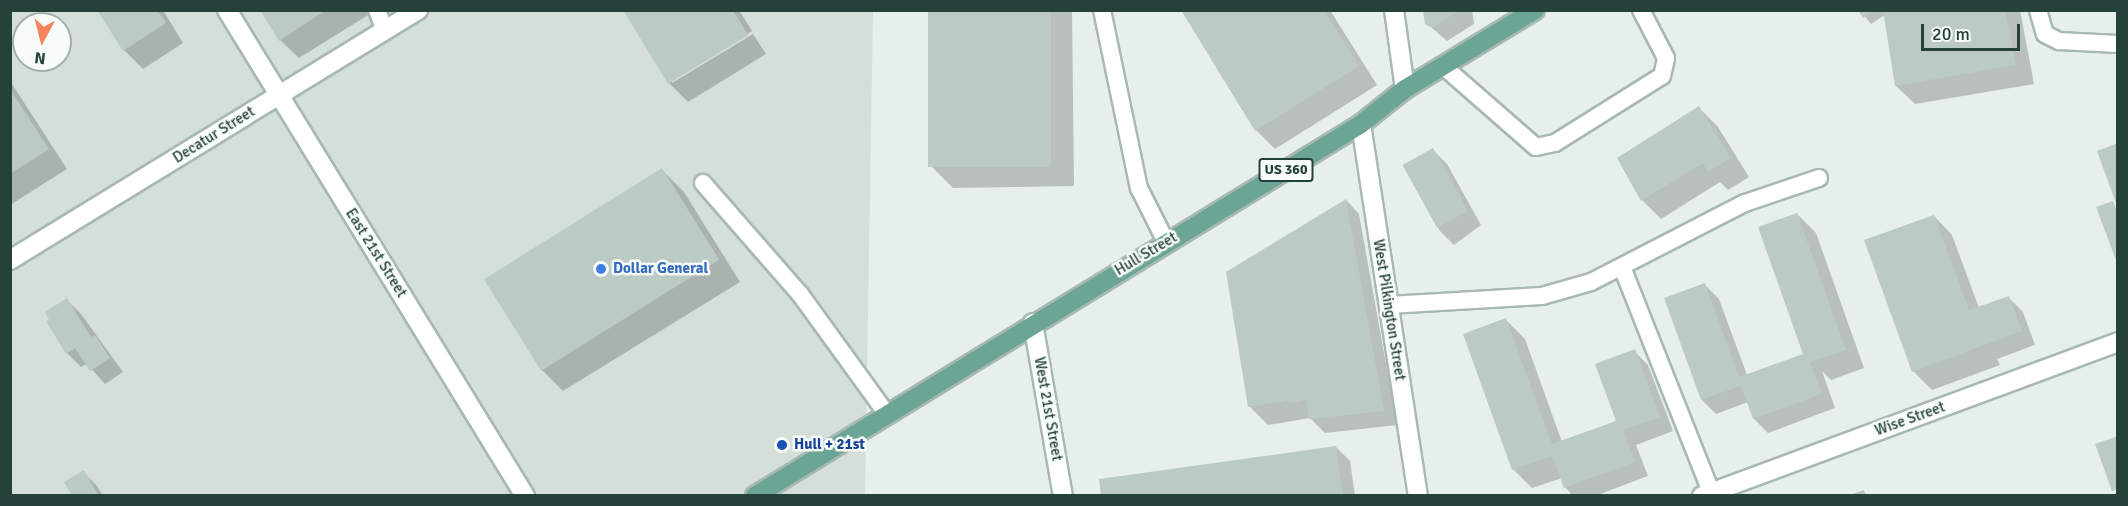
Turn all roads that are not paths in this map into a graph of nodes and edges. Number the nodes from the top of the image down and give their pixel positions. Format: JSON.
{"nodes":[{"id":1,"x":227,"y":10,"type":"edge"},
{"id":2,"x":377,"y":10,"type":"edge"},
{"id":3,"x":418,"y":10,"type":"edge"},
{"id":4,"x":1102,"y":10,"type":"edge"},
{"id":5,"x":1395,"y":10,"type":"edge"},
{"id":6,"x":1535,"y":10,"type":"edge"},
{"id":7,"x":1641,"y":10,"type":"edge"},
{"id":8,"x":2038,"y":10,"type":"edge"},
{"id":9,"x":385,"y":31,"type":"junction"},
{"id":10,"x":2118,"y":44,"type":"edge"},
{"id":11,"x":1443,"y":66,"type":"junction"},
{"id":12,"x":1405,"y":89,"type":"junction"},
{"id":13,"x":279,"y":96,"type":"junction"},
{"id":14,"x":1361,"y":124,"type":"junction"},
{"id":15,"x":1819,"y":178,"type":"dead end"},
{"id":16,"x":703,"y":183,"type":"dead end"},
{"id":17,"x":1166,"y":242,"type":"junction"},
{"id":18,"x":10,"y":260,"type":"edge"},
{"id":19,"x":1622,"y":267,"type":"junction"},
{"id":20,"x":1389,"y":305,"type":"junction"},
{"id":21,"x":1033,"y":323,"type":"junction"},
{"id":22,"x":2118,"y":342,"type":"edge"},
{"id":23,"x":887,"y":414,"type":"junction"},
{"id":24,"x":1706,"y":494,"type":"edge"},
{"id":25,"x":525,"y":495,"type":"edge"},
{"id":26,"x":755,"y":495,"type":"edge"},
{"id":27,"x":1063,"y":495,"type":"edge"},
{"id":28,"x":1418,"y":495,"type":"edge"}],
"edges":[{"from":1,"to":13,"type":"street","name":"East 21st Street"},
{"from":2,"to":9,"type":"lane"},
{"from":3,"to":9,"type":"street","name":"Decatur Street"},
{"from":4,"to":17,"type":"lane"},
{"from":5,"to":12,"type":"street"},
{"from":6,"to":11,"type":"main road","name":"Hull Street","number":"US 360"},
{"from":7,"to":11,"type":"lane"},
{"from":8,"to":10,"type":"lane"},
{"from":9,"to":13,"type":"street","name":"Decatur Street"},
{"from":11,"to":12,"type":"main road","name":"Hull Street","number":"US 360"},
{"from":12,"to":14,"type":"main road","name":"Hull Street","number":"US 360"},
{"from":13,"to":18,"type":"street","name":"Decatur Street"},
{"from":13,"to":25,"type":"street","name":"East 21st Street"},
{"from":14,"to":17,"type":"main road","name":"Hull Street","number":"US 360"},
{"from":14,"to":20,"type":"street","name":"West Pilkington Street"},
{"from":15,"to":19,"type":"lane"},
{"from":16,"to":23,"type":"lane"},
{"from":17,"to":21,"type":"main road","name":"Hull Street","number":"US 360"},
{"from":19,"to":20,"type":"lane"},
{"from":19,"to":24,"type":"lane"},
{"from":20,"to":28,"type":"street","name":"West Pilkington Street"},
{"from":21,"to":23,"type":"main road","name":"Hull Street","number":"US 360"},
{"from":21,"to":27,"type":"street","name":"West 21st Street"},
{"from":22,"to":24,"type":"street","name":"Wise Street"},
{"from":23,"to":26,"type":"main road","name":"Hull Street","number":"US 360"}]}
